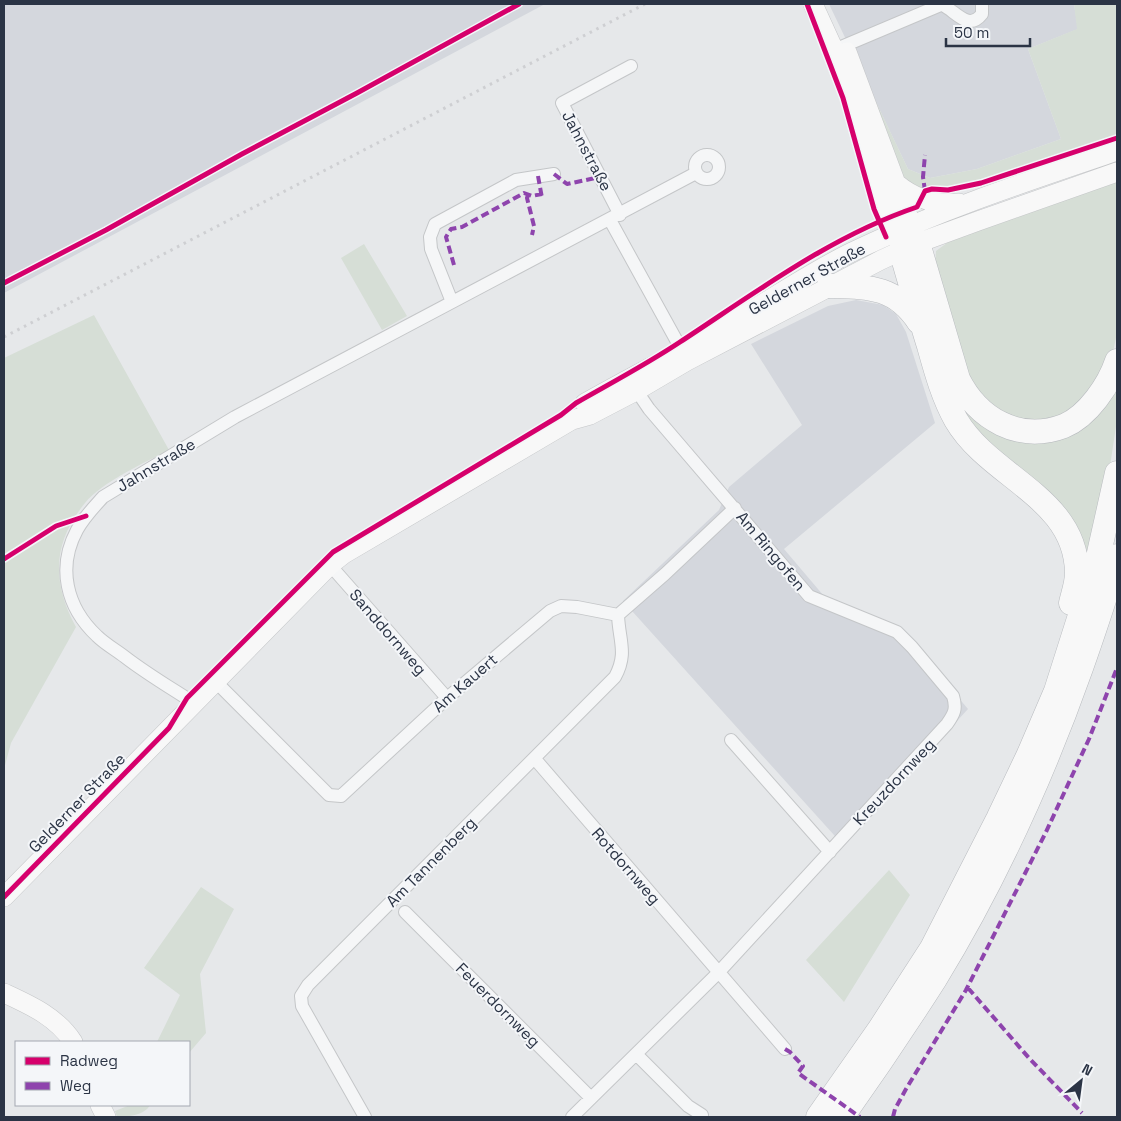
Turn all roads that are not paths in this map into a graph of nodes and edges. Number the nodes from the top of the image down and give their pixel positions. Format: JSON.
{"nodes":[{"id":1,"x":813,"y":4,"type":"edge"},
{"id":2,"x":824,"y":4,"type":"edge"},
{"id":3,"x":942,"y":4,"type":"edge"},
{"id":4,"x":982,"y":4,"type":"edge"},
{"id":5,"x":839,"y":47,"type":"junction"},
{"id":6,"x":631,"y":66,"type":"dead end"},
{"id":7,"x":1117,"y":151,"type":"edge"},
{"id":8,"x":1117,"y":172,"type":"edge"},
{"id":9,"x":696,"y":173,"type":"dead end"},
{"id":10,"x":554,"y":174,"type":"dead end"},
{"id":11,"x":898,"y":184,"type":"junction"},
{"id":12,"x":971,"y":202,"type":"junction"},
{"id":13,"x":615,"y":217,"type":"junction"},
{"id":14,"x":907,"y":238,"type":"junction"},
{"id":15,"x":829,"y":286,"type":"junction"},
{"id":16,"x":452,"y":302,"type":"junction"},
{"id":17,"x":924,"y":329,"type":"junction"},
{"id":18,"x":685,"y":356,"type":"junction"},
{"id":19,"x":1117,"y":362,"type":"edge"},
{"id":20,"x":632,"y":384,"type":"junction"},
{"id":21,"x":1117,"y":473,"type":"edge"},
{"id":22,"x":734,"y":508,"type":"junction"},
{"id":23,"x":1117,"y":556,"type":"edge"},
{"id":24,"x":330,"y":565,"type":"junction"},
{"id":25,"x":618,"y":615,"type":"junction"},
{"id":26,"x":216,"y":682,"type":"junction"},
{"id":27,"x":1056,"y":691,"type":"junction"},
{"id":28,"x":447,"y":698,"type":"junction"},
{"id":29,"x":194,"y":703,"type":"junction"},
{"id":30,"x":955,"y":712,"type":"joint"},
{"id":31,"x":731,"y":740,"type":"dead end"},
{"id":32,"x":534,"y":758,"type":"junction"},
{"id":33,"x":830,"y":852,"type":"junction"},
{"id":34,"x":4,"y":897,"type":"edge"},
{"id":35,"x":405,"y":912,"type":"dead end"},
{"id":36,"x":718,"y":973,"type":"junction"},
{"id":37,"x":4,"y":993,"type":"edge"},
{"id":38,"x":72,"y":1041,"type":"edge"},
{"id":39,"x":785,"y":1049,"type":"dead end"},
{"id":40,"x":636,"y":1054,"type":"junction"},
{"id":41,"x":591,"y":1098,"type":"junction"},
{"id":42,"x":702,"y":1115,"type":"dead end"},
{"id":43,"x":365,"y":1117,"type":"edge"},
{"id":44,"x":572,"y":1117,"type":"edge"},
{"id":45,"x":818,"y":1117,"type":"edge"},
{"id":46,"x":842,"y":1117,"type":"edge"}],
"edges":[{"from":1,"to":5,"type":"main road"},
{"from":2,"to":5,"type":"main road"},
{"from":3,"to":4,"type":"street"},
{"from":3,"to":5,"type":"street"},
{"from":5,"to":11,"type":"main road"},
{"from":5,"to":14,"type":"main road"},
{"from":6,"to":13,"type":"street","name":"Jahnstraße"},
{"from":7,"to":12,"type":"main road","name":"Gelderner Straße"},
{"from":8,"to":14,"type":"main road","name":"Gelderner Straße"},
{"from":9,"to":13,"type":"street","name":"Jahnstraße"},
{"from":10,"to":16,"type":"street"},
{"from":11,"to":12,"type":"main road"},
{"from":11,"to":14,"type":"main road"},
{"from":12,"to":14,"type":"main road","name":"Gelderner Straße"},
{"from":13,"to":16,"type":"street","name":"Jahnstraße"},
{"from":13,"to":18,"type":"street","name":"Jahnstraße"},
{"from":14,"to":15,"type":"main road","name":"Gelderner Straße"},
{"from":14,"to":17,"type":"highway"},
{"from":14,"to":18,"type":"main road","name":"Gelderner Straße"},
{"from":14,"to":19,"type":"highway"},
{"from":15,"to":17,"type":"highway"},
{"from":15,"to":18,"type":"main road","name":"Gelderner Straße"},
{"from":16,"to":29,"type":"street","name":"Jahnstraße"},
{"from":17,"to":27,"type":"highway"},
{"from":18,"to":20,"type":"main road","name":"Gelderner Straße"},
{"from":20,"to":22,"type":"street","name":"Am Ringofen"},
{"from":20,"to":24,"type":"main road","name":"Gelderner Straße"},
{"from":21,"to":27,"type":"highway"},
{"from":22,"to":25,"type":"street"},
{"from":22,"to":30,"type":"street","name":"Am Ringofen"},
{"from":23,"to":46,"type":"highway"},
{"from":24,"to":26,"type":"main road","name":"Gelderner Straße"},
{"from":24,"to":28,"type":"street","name":"Sanddornweg"},
{"from":25,"to":28,"type":"street","name":"Am Kauert"},
{"from":25,"to":32,"type":"street","name":"Am Tannenberg"},
{"from":26,"to":28,"type":"street","name":"Am Kauert"},
{"from":26,"to":29,"type":"main road","name":"Gelderner Straße"},
{"from":27,"to":45,"type":"highway"},
{"from":29,"to":34,"type":"main road","name":"Gelderner Straße"},
{"from":30,"to":33,"type":"street","name":"Kreuzdornweg"},
{"from":31,"to":33,"type":"street"},
{"from":32,"to":36,"type":"street","name":"Rotdornweg"},
{"from":32,"to":43,"type":"street","name":"Am Tannenberg"},
{"from":33,"to":36,"type":"street","name":"Kreuzdornweg"},
{"from":35,"to":41,"type":"street","name":"Feuerdornweg"},
{"from":36,"to":39,"type":"street"},
{"from":36,"to":40,"type":"street","name":"Kreuzdornweg"},
{"from":37,"to":38,"type":"main road"},
{"from":40,"to":41,"type":"street","name":"Kreuzdornweg"},
{"from":40,"to":42,"type":"street"},
{"from":41,"to":44,"type":"street","name":"Kreuzdornweg"}]}
